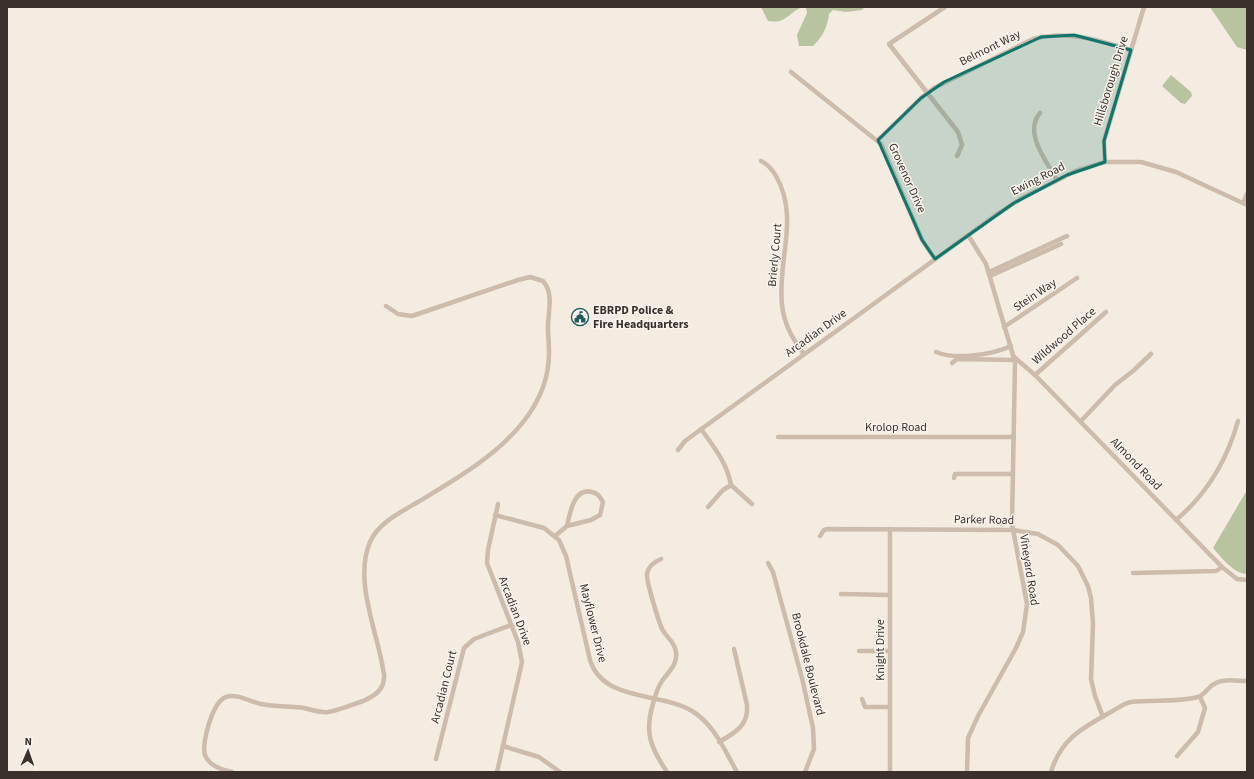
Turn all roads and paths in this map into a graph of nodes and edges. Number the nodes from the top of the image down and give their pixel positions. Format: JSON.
{"nodes":[{"id":1,"x":945,"y":7,"type":"edge"},
{"id":2,"x":1144,"y":7,"type":"edge"},
{"id":3,"x":1131,"y":50,"type":"junction"},
{"id":4,"x":791,"y":72,"type":"dead end"},
{"id":5,"x":927,"y":93,"type":"junction"},
{"id":6,"x":1040,"y":113,"type":"dead end"},
{"id":7,"x":878,"y":140,"type":"junction"},
{"id":8,"x":958,"y":156,"type":"dead end"},
{"id":9,"x":761,"y":161,"type":"dead end"},
{"id":10,"x":1105,"y":162,"type":"junction"},
{"id":11,"x":1057,"y":180,"type":"junction"},
{"id":12,"x":1247,"y":194,"type":"edge"},
{"id":13,"x":1245,"y":204,"type":"edge"},
{"id":14,"x":968,"y":235,"type":"junction"},
{"id":15,"x":1067,"y":236,"type":"dead end"},
{"id":16,"x":1061,"y":244,"type":"dead end"},
{"id":17,"x":935,"y":259,"type":"junction"},
{"id":18,"x":989,"y":274,"type":"junction"},
{"id":19,"x":1077,"y":278,"type":"dead end"},
{"id":20,"x":386,"y":306,"type":"dead end"},
{"id":21,"x":1106,"y":312,"type":"dead end"},
{"id":22,"x":1004,"y":327,"type":"junction"},
{"id":23,"x":1011,"y":346,"type":"junction"},
{"id":24,"x":936,"y":352,"type":"dead end"},
{"id":25,"x":804,"y":354,"type":"junction"},
{"id":26,"x":1151,"y":354,"type":"dead end"},
{"id":27,"x":1014,"y":358,"type":"junction"},
{"id":28,"x":952,"y":363,"type":"dead end"},
{"id":29,"x":1035,"y":375,"type":"junction"},
{"id":30,"x":1238,"y":421,"type":"dead end"},
{"id":31,"x":1081,"y":422,"type":"junction"},
{"id":32,"x":701,"y":429,"type":"junction"},
{"id":33,"x":778,"y":437,"type":"dead end"},
{"id":34,"x":1014,"y":437,"type":"junction"},
{"id":35,"x":678,"y":450,"type":"dead end"},
{"id":36,"x":1013,"y":474,"type":"junction"},
{"id":37,"x":954,"y":478,"type":"dead end"},
{"id":38,"x":731,"y":485,"type":"junction"},
{"id":39,"x":498,"y":504,"type":"dead end"},
{"id":40,"x":752,"y":504,"type":"dead end"},
{"id":41,"x":708,"y":507,"type":"dead end"},
{"id":42,"x":495,"y":515,"type":"junction"},
{"id":43,"x":1176,"y":520,"type":"junction"},
{"id":44,"x":567,"y":526,"type":"junction"},
{"id":45,"x":890,"y":529,"type":"junction"},
{"id":46,"x":1013,"y":530,"type":"junction"},
{"id":47,"x":556,"y":536,"type":"junction"},
{"id":48,"x":820,"y":536,"type":"dead end"},
{"id":49,"x":661,"y":559,"type":"dead end"},
{"id":50,"x":768,"y":563,"type":"dead end"},
{"id":51,"x":1222,"y":567,"type":"junction"},
{"id":52,"x":1133,"y":573,"type":"dead end"},
{"id":53,"x":1247,"y":580,"type":"edge"},
{"id":54,"x":841,"y":594,"type":"dead end"},
{"id":55,"x":890,"y":594,"type":"junction"},
{"id":56,"x":511,"y":626,"type":"junction"},
{"id":57,"x":734,"y":648,"type":"dead end"},
{"id":58,"x":859,"y":651,"type":"dead end"},
{"id":59,"x":890,"y":651,"type":"junction"},
{"id":60,"x":1247,"y":681,"type":"edge"},
{"id":61,"x":1200,"y":697,"type":"junction"},
{"id":62,"x":654,"y":698,"type":"junction"},
{"id":63,"x":862,"y":698,"type":"dead end"},
{"id":64,"x":890,"y":707,"type":"junction"},
{"id":65,"x":1103,"y":717,"type":"junction"},
{"id":66,"x":720,"y":742,"type":"junction"},
{"id":67,"x":503,"y":746,"type":"junction"},
{"id":68,"x":1177,"y":756,"type":"dead end"},
{"id":69,"x":436,"y":759,"type":"dead end"},
{"id":70,"x":232,"y":772,"type":"edge"},
{"id":71,"x":497,"y":772,"type":"edge"},
{"id":72,"x":560,"y":772,"type":"edge"},
{"id":73,"x":667,"y":772,"type":"edge"},
{"id":74,"x":737,"y":772,"type":"edge"},
{"id":75,"x":805,"y":772,"type":"edge"},
{"id":76,"x":890,"y":772,"type":"edge"},
{"id":77,"x":967,"y":772,"type":"edge"},
{"id":78,"x":1051,"y":772,"type":"edge"}],
"edges":[{"from":1,"to":5,"type":"street"},
{"from":2,"to":3,"type":"street","name":"Hillsborough Drive"},
{"from":3,"to":5,"type":"street","name":"Belmont Way"},
{"from":3,"to":10,"type":"street","name":"Hillsborough Drive"},
{"from":4,"to":7,"type":"street","name":"Grovenor Drive"},
{"from":5,"to":7,"type":"street","name":"Belmont Way"},
{"from":5,"to":8,"type":"street"},
{"from":6,"to":11,"type":"street"},
{"from":7,"to":17,"type":"street","name":"Grovenor Drive"},
{"from":9,"to":25,"type":"street","name":"Brierly Court"},
{"from":10,"to":11,"type":"street","name":"Ewing Road"},
{"from":10,"to":13,"type":"street","name":"Ewing Road"},
{"from":11,"to":14,"type":"street","name":"Ewing Road"},
{"from":12,"to":13,"type":"street"},
{"from":14,"to":17,"type":"street","name":"Arcadian Drive"},
{"from":14,"to":18,"type":"street"},
{"from":15,"to":18,"type":"street"},
{"from":16,"to":18,"type":"street"},
{"from":17,"to":25,"type":"street","name":"Arcadian Drive"},
{"from":18,"to":22,"type":"street"},
{"from":19,"to":22,"type":"street","name":"Stein Way"},
{"from":20,"to":70,"type":"street"},
{"from":21,"to":29,"type":"street","name":"Wildwood Place"},
{"from":22,"to":23,"type":"street"},
{"from":23,"to":24,"type":"street"},
{"from":23,"to":27,"type":"street"},
{"from":25,"to":32,"type":"street","name":"Arcadian Drive"},
{"from":26,"to":31,"type":"street"},
{"from":27,"to":28,"type":"street"},
{"from":27,"to":29,"type":"street","name":"Almond Road"},
{"from":27,"to":34,"type":"street","name":"Vineyard Road"},
{"from":29,"to":31,"type":"street","name":"Almond Road"},
{"from":30,"to":43,"type":"street"},
{"from":31,"to":43,"type":"street","name":"Almond Road"},
{"from":32,"to":35,"type":"street","name":"Arcadian Drive"},
{"from":32,"to":38,"type":"street"},
{"from":33,"to":34,"type":"street","name":"Krolop Road"},
{"from":34,"to":36,"type":"street","name":"Vineyard Road"},
{"from":36,"to":37,"type":"street"},
{"from":36,"to":46,"type":"street","name":"Vineyard Road"},
{"from":38,"to":40,"type":"street"},
{"from":38,"to":41,"type":"street"},
{"from":39,"to":42,"type":"street","name":"Arcadian Drive"},
{"from":42,"to":47,"type":"street"},
{"from":42,"to":56,"type":"street","name":"Arcadian Drive"},
{"from":43,"to":51,"type":"street","name":"Almond Road"},
{"from":44,"to":44,"type":"street"},
{"from":44,"to":47,"type":"street"},
{"from":45,"to":46,"type":"street","name":"Parker Road"},
{"from":45,"to":48,"type":"street","name":"Parker Road"},
{"from":45,"to":55,"type":"street","name":"Knight Drive"},
{"from":46,"to":65,"type":"street","name":"Parker Road"},
{"from":46,"to":77,"type":"street","name":"Vineyard Road"},
{"from":47,"to":62,"type":"street","name":"Mayflower Drive"},
{"from":49,"to":62,"type":"street"},
{"from":50,"to":75,"type":"street","name":"Brookdale Boulevard"},
{"from":51,"to":52,"type":"street"},
{"from":51,"to":53,"type":"street","name":"Almond Road"},
{"from":54,"to":55,"type":"street"},
{"from":55,"to":59,"type":"street","name":"Knight Drive"},
{"from":56,"to":67,"type":"street","name":"Arcadian Drive"},
{"from":56,"to":69,"type":"street","name":"Arcadian Court"},
{"from":57,"to":66,"type":"street"},
{"from":58,"to":59,"type":"street"},
{"from":59,"to":64,"type":"street","name":"Knight Drive"},
{"from":60,"to":61,"type":"street"},
{"from":61,"to":65,"type":"street"},
{"from":61,"to":68,"type":"street"},
{"from":62,"to":66,"type":"street","name":"Mayflower Drive"},
{"from":62,"to":73,"type":"street"},
{"from":63,"to":64,"type":"street"},
{"from":64,"to":76,"type":"street","name":"Knight Drive"},
{"from":65,"to":78,"type":"street"},
{"from":66,"to":74,"type":"street","name":"Mayflower Drive"},
{"from":67,"to":71,"type":"street","name":"Arcadian Drive"},
{"from":67,"to":72,"type":"street"}]}
